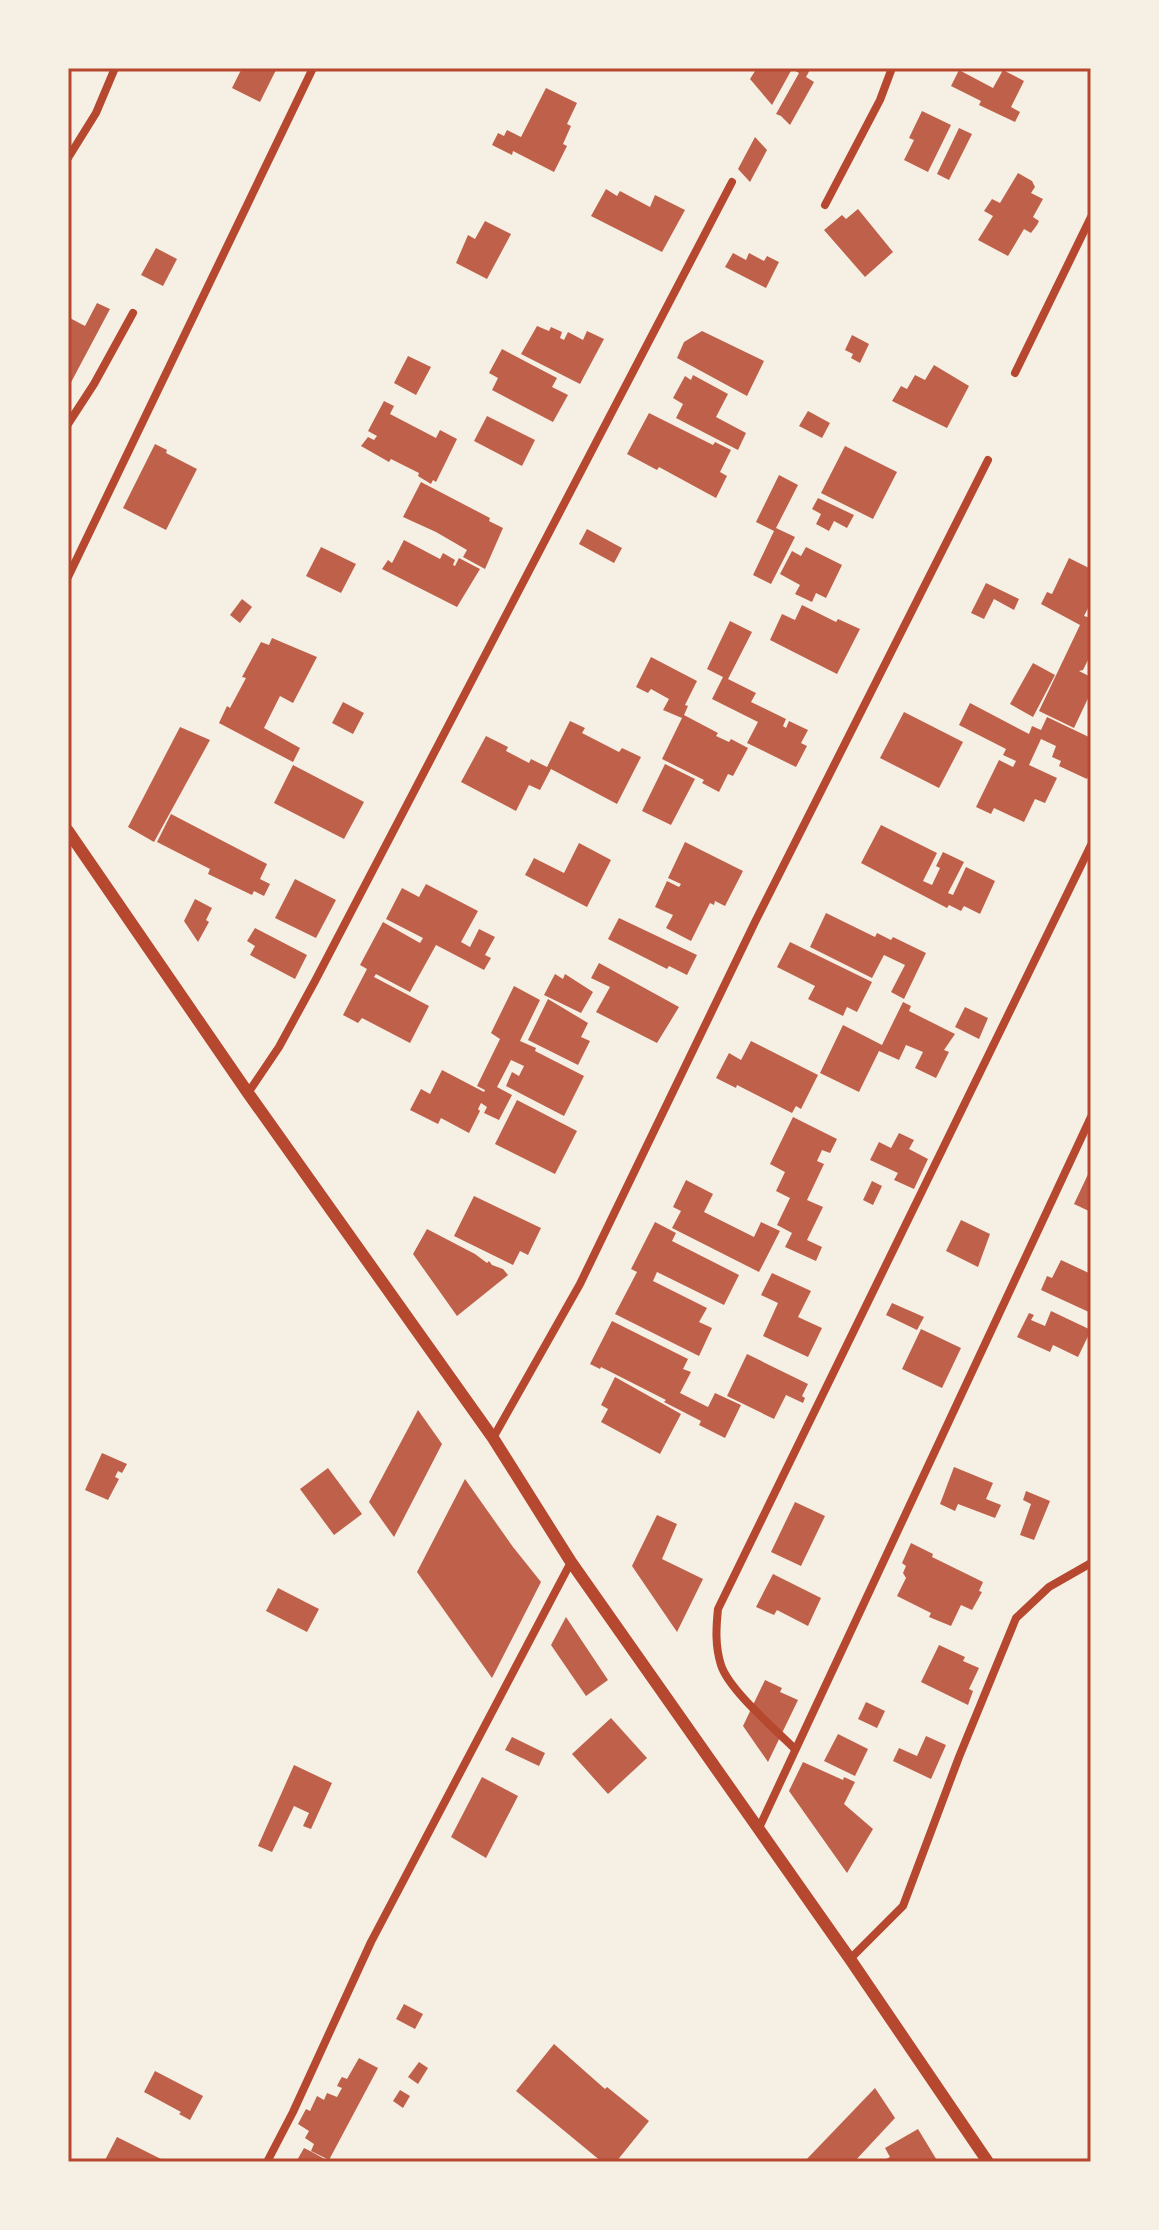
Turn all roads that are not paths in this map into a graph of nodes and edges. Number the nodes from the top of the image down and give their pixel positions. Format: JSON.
{"nodes":[{"id":1,"x":115,"y":68,"type":"edge"},
{"id":2,"x":313,"y":68,"type":"edge"},
{"id":3,"x":892,"y":68,"type":"edge"},
{"id":4,"x":68,"y":158,"type":"edge"},
{"id":5,"x":732,"y":182,"type":"dead end"},
{"id":6,"x":825,"y":205,"type":"dead end"},
{"id":7,"x":1091,"y":217,"type":"edge"},
{"id":8,"x":133,"y":313,"type":"dead end"},
{"id":9,"x":1015,"y":373,"type":"dead end"},
{"id":10,"x":68,"y":424,"type":"edge"},
{"id":11,"x":988,"y":460,"type":"dead end"},
{"id":12,"x":68,"y":577,"type":"edge"},
{"id":13,"x":68,"y":831,"type":"edge"},
{"id":14,"x":1091,"y":845,"type":"edge"},
{"id":15,"x":248,"y":1093,"type":"junction"},
{"id":16,"x":1091,"y":1117,"type":"edge"},
{"id":17,"x":493,"y":1438,"type":"junction"},
{"id":18,"x":571,"y":1562,"type":"junction"},
{"id":19,"x":1091,"y":1563,"type":"edge"},
{"id":20,"x":795,"y":1749,"type":"junction"},
{"id":21,"x":758,"y":1830,"type":"junction"},
{"id":22,"x":850,"y":1959,"type":"junction"},
{"id":23,"x":267,"y":2162,"type":"edge"},
{"id":24,"x":988,"y":2162,"type":"edge"}],
"edges":[{"from":1,"to":4,"type":"street"},
{"from":2,"to":12,"type":"street"},
{"from":3,"to":6,"type":"street"},
{"from":5,"to":15,"type":"street"},
{"from":7,"to":9,"type":"street"},
{"from":8,"to":10,"type":"street"},
{"from":11,"to":17,"type":"street"},
{"from":13,"to":15,"type":"street"},
{"from":14,"to":20,"type":"street"},
{"from":15,"to":17,"type":"street"},
{"from":16,"to":20,"type":"street"},
{"from":17,"to":18,"type":"street"},
{"from":18,"to":21,"type":"street"},
{"from":18,"to":23,"type":"street"},
{"from":19,"to":22,"type":"street"},
{"from":20,"to":21,"type":"street"},
{"from":21,"to":22,"type":"street"},
{"from":22,"to":24,"type":"street"}]}
